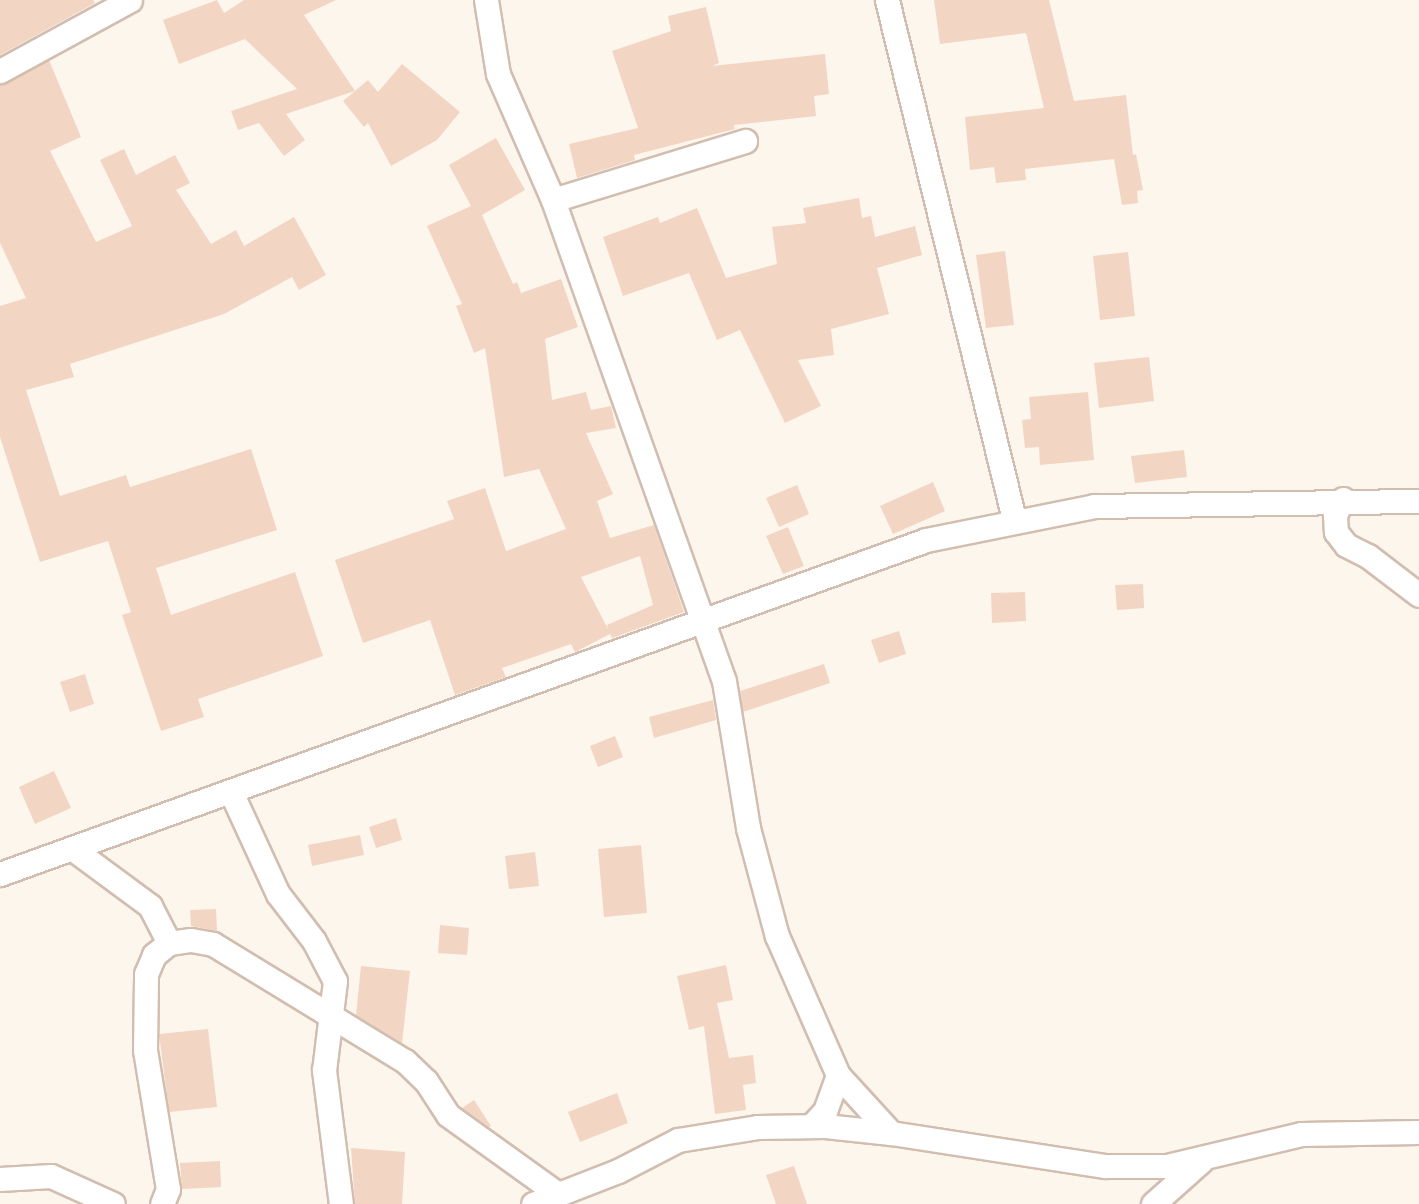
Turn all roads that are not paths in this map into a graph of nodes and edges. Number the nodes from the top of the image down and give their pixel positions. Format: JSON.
{"nodes":[{"id":1,"x":486,"y":0,"type":"edge"},
{"id":2,"x":887,"y":0,"type":"edge"},
{"id":3,"x":126,"y":1,"type":"edge"},
{"id":4,"x":0,"y":71,"type":"edge"},
{"id":5,"x":745,"y":141,"type":"dead end"},
{"id":6,"x":553,"y":200,"type":"junction"},
{"id":7,"x":1342,"y":499,"type":"junction"},
{"id":8,"x":1419,"y":500,"type":"edge"},
{"id":9,"x":1014,"y":519,"type":"junction"},
{"id":10,"x":1419,"y":595,"type":"edge"},
{"id":11,"x":704,"y":617,"type":"junction"},
{"id":12,"x":231,"y":792,"type":"junction"},
{"id":13,"x":74,"y":849,"type":"junction"},
{"id":14,"x":0,"y":874,"type":"edge"},
{"id":15,"x":169,"y":943,"type":"junction"},
{"id":16,"x":331,"y":1020,"type":"junction"},
{"id":17,"x":838,"y":1075,"type":"junction"},
{"id":18,"x":811,"y":1126,"type":"junction"},
{"id":19,"x":1419,"y":1132,"type":"edge"},
{"id":20,"x":891,"y":1133,"type":"junction"},
{"id":21,"x":1202,"y":1161,"type":"junction"},
{"id":22,"x":0,"y":1179,"type":"edge"},
{"id":23,"x":558,"y":1194,"type":"junction"},
{"id":24,"x":113,"y":1204,"type":"edge"},
{"id":25,"x":162,"y":1204,"type":"edge"},
{"id":26,"x":341,"y":1204,"type":"edge"},
{"id":27,"x":533,"y":1204,"type":"edge"},
{"id":28,"x":1153,"y":1204,"type":"edge"}],
"edges":[{"from":1,"to":6,"type":"street"},
{"from":2,"to":9,"type":"street"},
{"from":3,"to":4,"type":"street"},
{"from":5,"to":6,"type":"street"},
{"from":6,"to":11,"type":"street"},
{"from":7,"to":8,"type":"street"},
{"from":7,"to":9,"type":"street"},
{"from":7,"to":10,"type":"street"},
{"from":9,"to":11,"type":"street"},
{"from":11,"to":12,"type":"street"},
{"from":11,"to":17,"type":"street"},
{"from":12,"to":13,"type":"street"},
{"from":12,"to":16,"type":"street"},
{"from":13,"to":14,"type":"street"},
{"from":13,"to":15,"type":"street"},
{"from":15,"to":16,"type":"street"},
{"from":15,"to":25,"type":"street"},
{"from":16,"to":23,"type":"street"},
{"from":16,"to":26,"type":"street"},
{"from":17,"to":18,"type":"street"},
{"from":17,"to":20,"type":"street"},
{"from":18,"to":20,"type":"street"},
{"from":18,"to":23,"type":"street"},
{"from":19,"to":21,"type":"street"},
{"from":20,"to":21,"type":"street"},
{"from":21,"to":28,"type":"street"},
{"from":22,"to":24,"type":"street"},
{"from":23,"to":27,"type":"street"}]}
